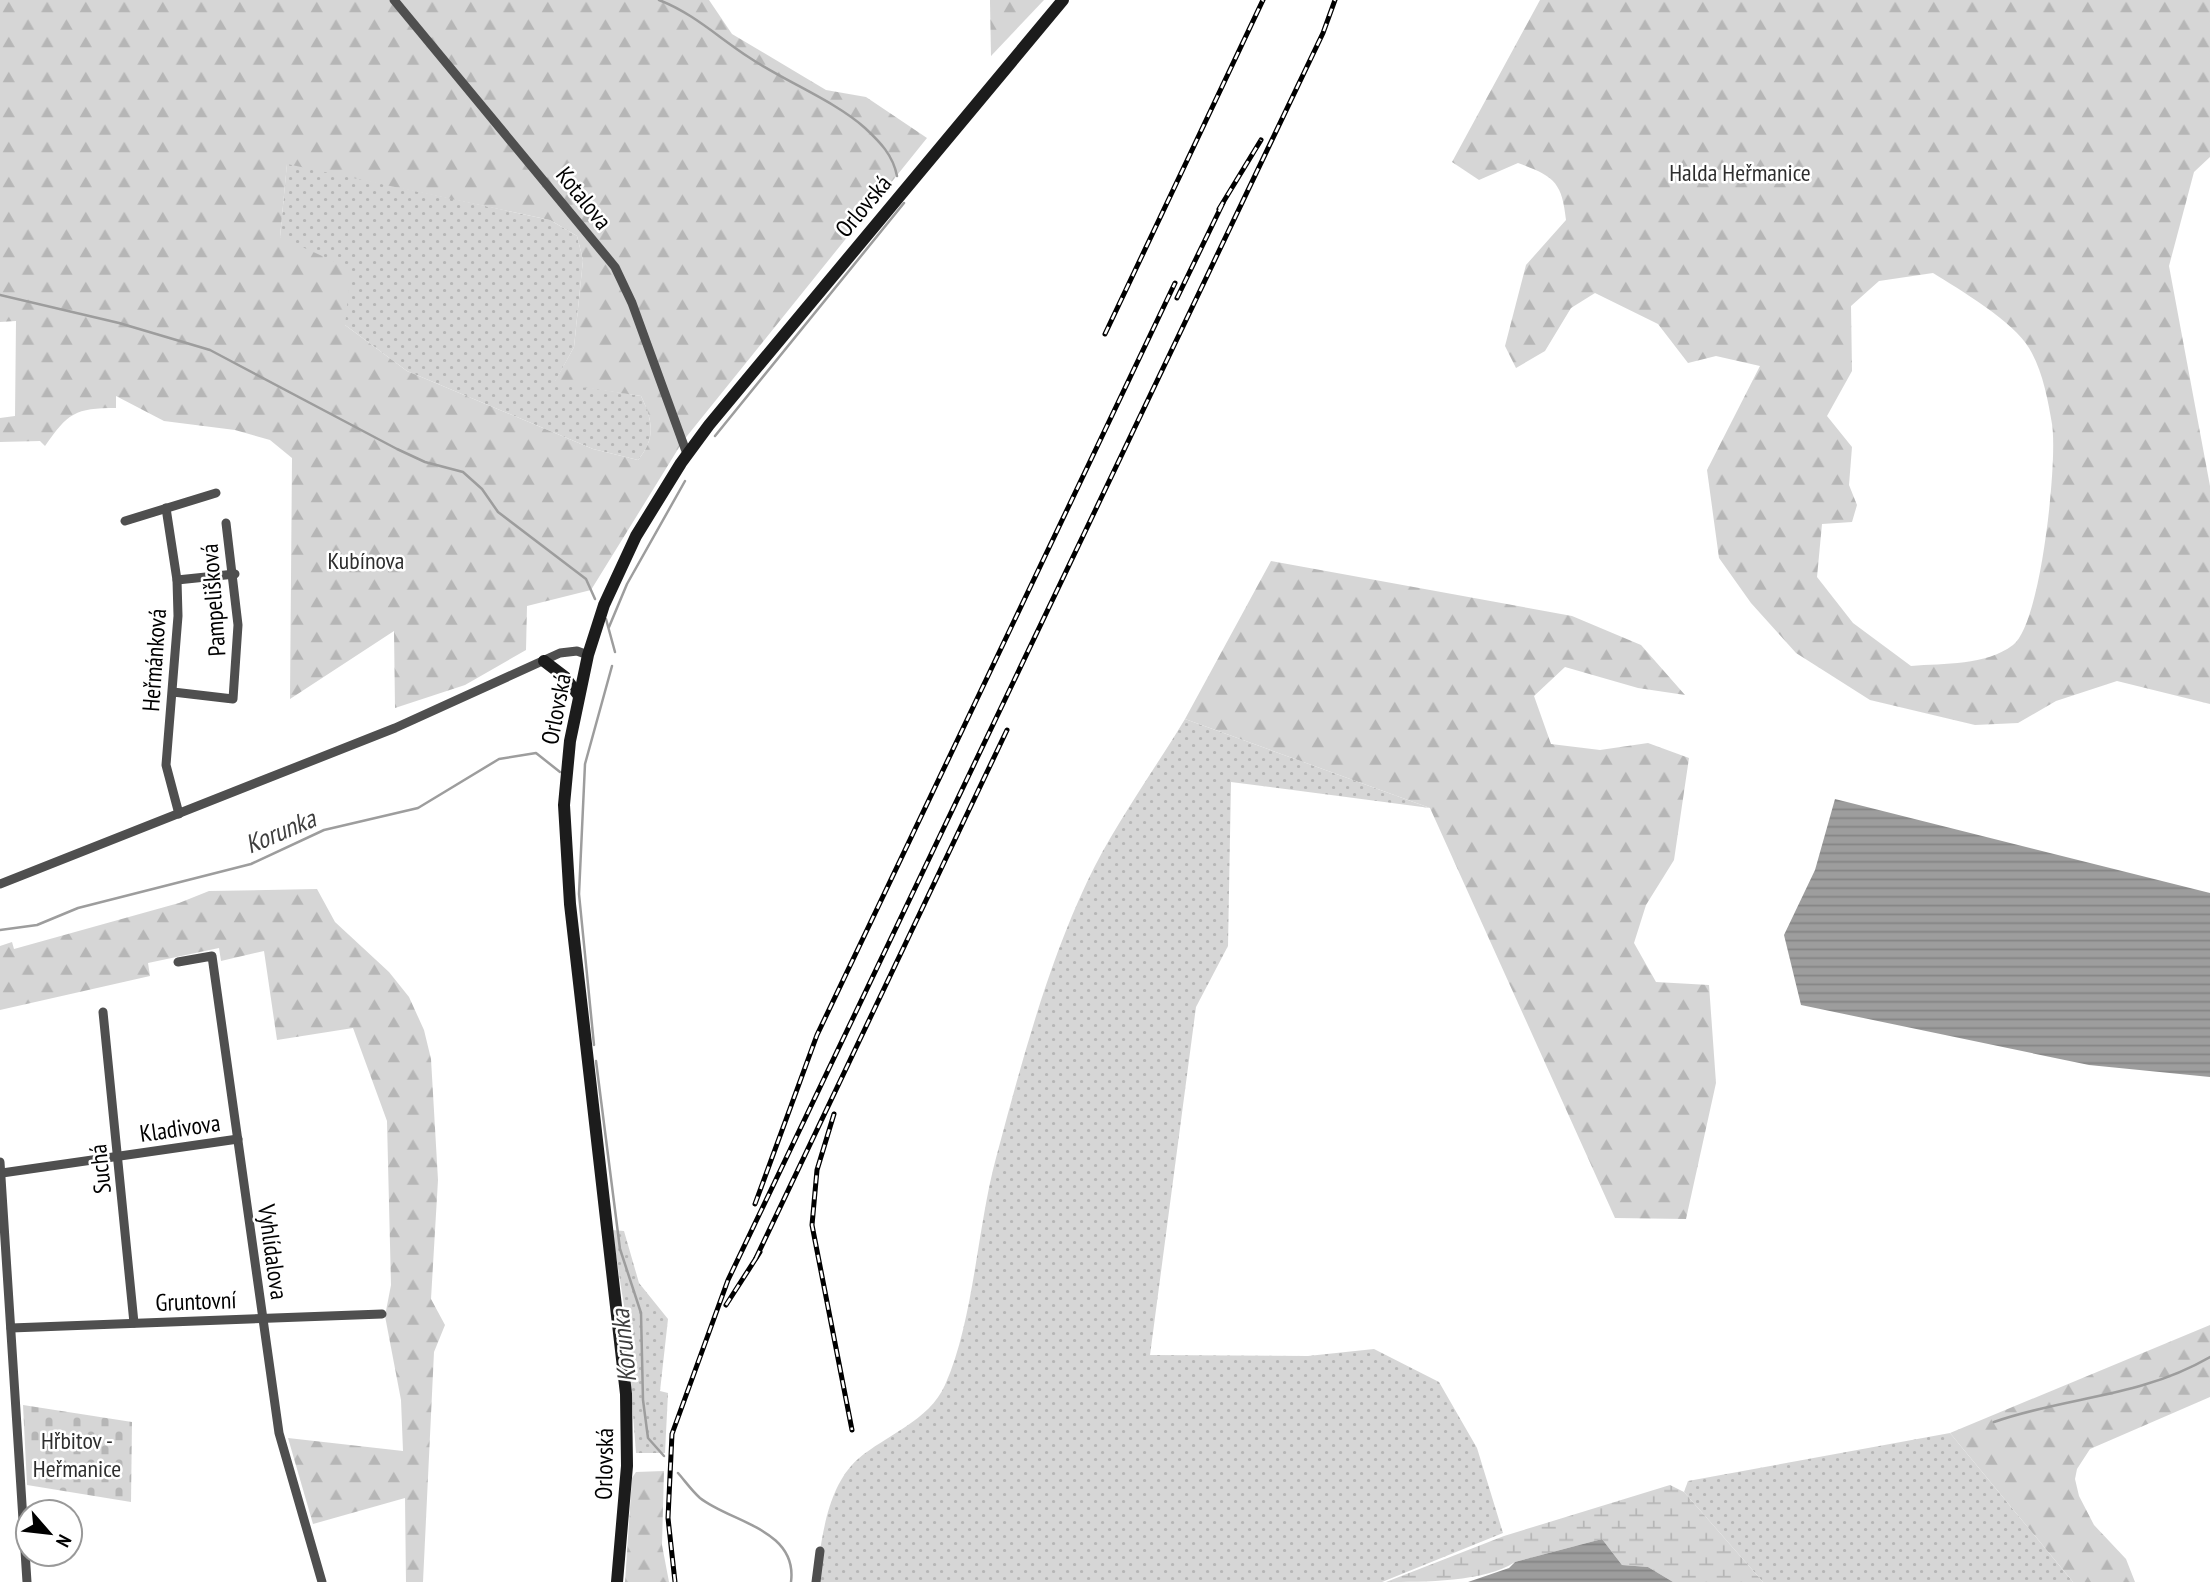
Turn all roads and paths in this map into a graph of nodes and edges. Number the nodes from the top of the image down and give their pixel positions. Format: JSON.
{"nodes":[{"id":1,"x":394,"y":0,"type":"edge"},
{"id":2,"x":1063,"y":0,"type":"edge"},
{"id":3,"x":687,"y":453,"type":"junction"},
{"id":4,"x":216,"y":493,"type":"dead end"},
{"id":5,"x":166,"y":508,"type":"junction"},
{"id":6,"x":125,"y":521,"type":"dead end"},
{"id":7,"x":226,"y":523,"type":"dead end"},
{"id":8,"x":235,"y":574,"type":"junction"},
{"id":9,"x":177,"y":580,"type":"junction"},
{"id":10,"x":589,"y":654,"type":"junction"},
{"id":11,"x":544,"y":660,"type":"junction"},
{"id":12,"x":173,"y":692,"type":"junction"},
{"id":13,"x":579,"y":695,"type":"junction"},
{"id":14,"x":179,"y":814,"type":"junction"},
{"id":15,"x":0,"y":884,"type":"edge"},
{"id":16,"x":178,"y":962,"type":"dead end"},
{"id":17,"x":103,"y":1012,"type":"dead end"},
{"id":18,"x":238,"y":1139,"type":"junction"},
{"id":19,"x":118,"y":1156,"type":"junction"},
{"id":20,"x":0,"y":1162,"type":"edge"},
{"id":21,"x":2,"y":1173,"type":"junction"},
{"id":22,"x":382,"y":1314,"type":"dead end"},
{"id":23,"x":263,"y":1318,"type":"junction"},
{"id":24,"x":134,"y":1323,"type":"junction"},
{"id":25,"x":12,"y":1328,"type":"junction"},
{"id":26,"x":820,"y":1551,"type":"dead end"},
{"id":27,"x":27,"y":1582,"type":"edge"},
{"id":28,"x":322,"y":1582,"type":"edge"},
{"id":29,"x":617,"y":1582,"type":"edge"},
{"id":30,"x":816,"y":1582,"type":"edge"}],
"edges":[{"from":1,"to":3,"type":"street","name":"Kotalova"},
{"from":2,"to":3,"type":"main road","name":"Orlovská"},
{"from":3,"to":10,"type":"main road","name":"Orlovská"},
{"from":4,"to":5,"type":"street"},
{"from":5,"to":6,"type":"street"},
{"from":5,"to":9,"type":"street","name":"Heřmánková"},
{"from":7,"to":8,"type":"street","name":"Pampelišková"},
{"from":8,"to":9,"type":"street"},
{"from":8,"to":12,"type":"street","name":"Pampelišková"},
{"from":9,"to":12,"type":"street","name":"Heřmánková"},
{"from":10,"to":11,"type":"street"},
{"from":10,"to":13,"type":"main road","name":"Orlovská"},
{"from":11,"to":13,"type":"main road"},
{"from":11,"to":14,"type":"street"},
{"from":12,"to":14,"type":"street","name":"Heřmánková"},
{"from":13,"to":29,"type":"main road","name":"Orlovská"},
{"from":14,"to":15,"type":"street"},
{"from":16,"to":18,"type":"street","name":"Vyhlídalova"},
{"from":17,"to":19,"type":"street","name":"Suchá"},
{"from":18,"to":19,"type":"street","name":"Kladivova"},
{"from":18,"to":23,"type":"street","name":"Vyhlídalova"},
{"from":19,"to":21,"type":"street","name":"Kladivova"},
{"from":19,"to":24,"type":"street","name":"Suchá"},
{"from":20,"to":21,"type":"street"},
{"from":21,"to":25,"type":"street"},
{"from":22,"to":23,"type":"street","name":"Gruntovní"},
{"from":23,"to":24,"type":"street","name":"Gruntovní"},
{"from":23,"to":28,"type":"street","name":"Vyhlídalova"},
{"from":24,"to":25,"type":"street","name":"Gruntovní"},
{"from":25,"to":27,"type":"street"},
{"from":26,"to":30,"type":"street"}]}
